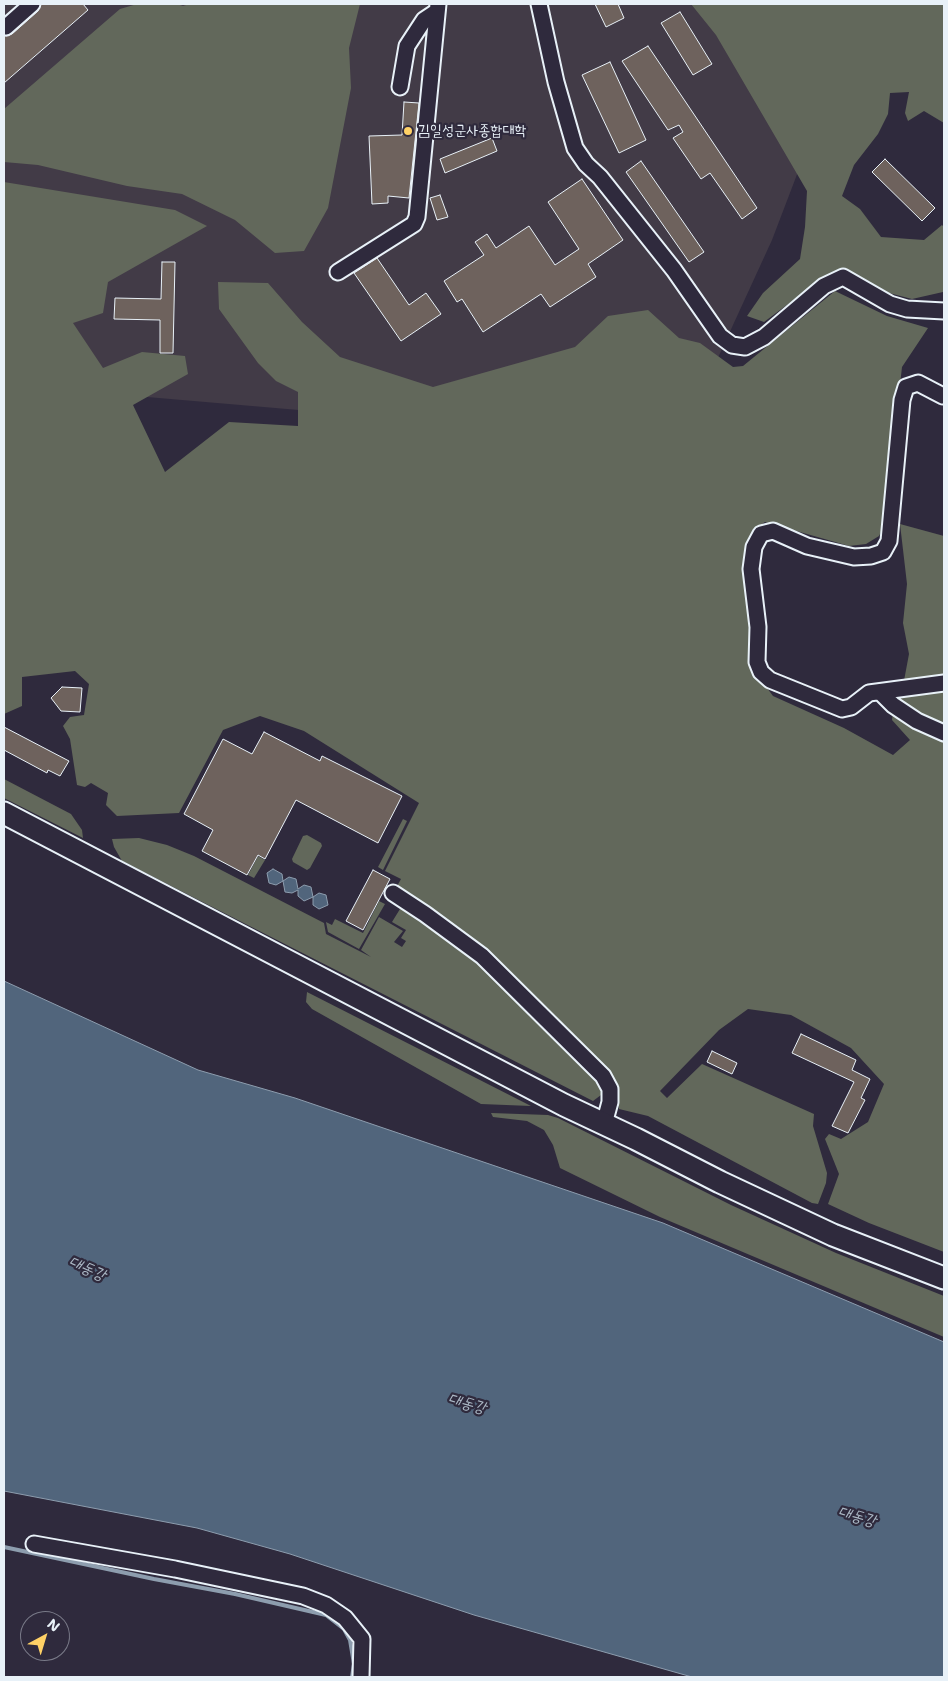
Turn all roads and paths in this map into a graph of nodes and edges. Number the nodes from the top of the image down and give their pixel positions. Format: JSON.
{"nodes":[{"id":1,"x":32,"y":4,"type":"edge"},
{"id":2,"x":539,"y":4,"type":"edge"},
{"id":3,"x":437,"y":8,"type":"edge"},
{"id":4,"x":4,"y":26,"type":"edge"},
{"id":5,"x":400,"y":87,"type":"dead end"},
{"id":6,"x":338,"y":272,"type":"dead end"},
{"id":7,"x":944,"y":311,"type":"edge"},
{"id":8,"x":943,"y":396,"type":"edge"},
{"id":9,"x":944,"y":683,"type":"edge"},
{"id":10,"x":880,"y":692,"type":"junction"},
{"id":11,"x":944,"y":734,"type":"edge"},
{"id":12,"x":4,"y":813,"type":"edge"},
{"id":13,"x":393,"y":894,"type":"dead end"},
{"id":14,"x":604,"y":1124,"type":"junction"},
{"id":15,"x":944,"y":1278,"type":"edge"},
{"id":16,"x":34,"y":1544,"type":"dead end"},
{"id":17,"x":361,"y":1677,"type":"edge"}],
"edges":[{"from":1,"to":4,"type":"street"},
{"from":2,"to":7,"type":"street"},
{"from":3,"to":5,"type":"street"},
{"from":3,"to":6,"type":"street"},
{"from":8,"to":10,"type":"street"},
{"from":9,"to":10,"type":"street"},
{"from":10,"to":11,"type":"street"},
{"from":12,"to":14,"type":"highway"},
{"from":13,"to":14,"type":"street"},
{"from":14,"to":15,"type":"highway"},
{"from":16,"to":17,"type":"street"}]}
